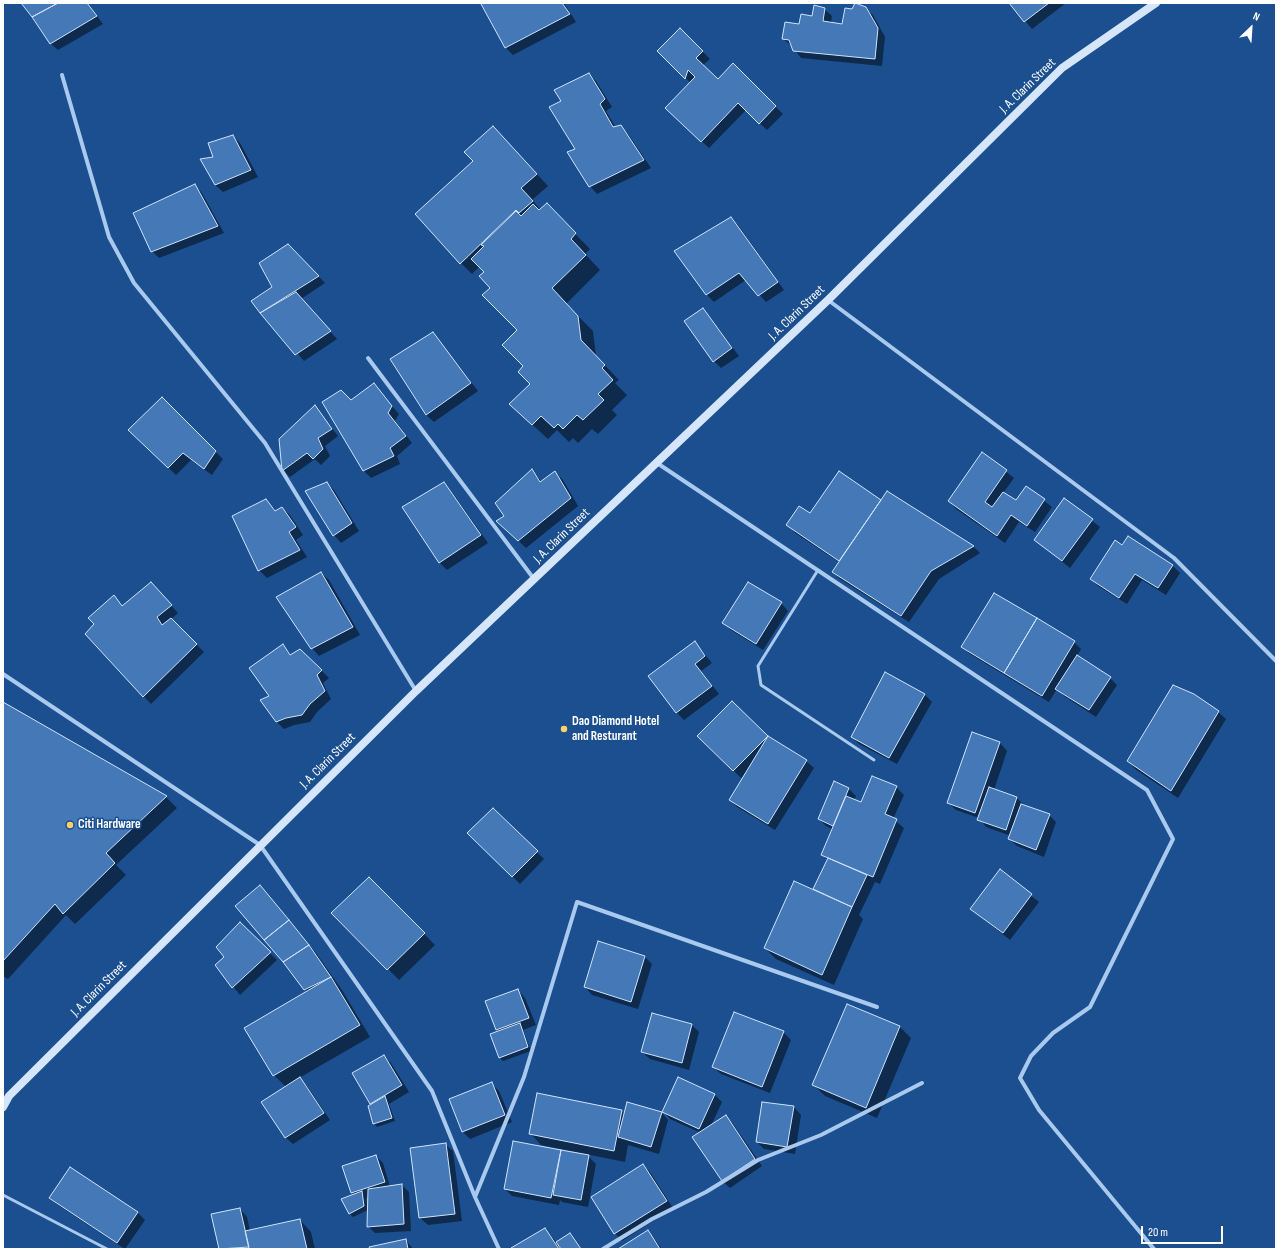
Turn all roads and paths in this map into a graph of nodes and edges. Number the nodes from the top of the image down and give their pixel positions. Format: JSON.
{"nodes":[{"id":1,"x":1156,"y":3,"type":"edge"},
{"id":2,"x":62,"y":75,"type":"dead end"},
{"id":3,"x":828,"y":300,"type":"junction"},
{"id":4,"x":368,"y":358,"type":"dead end"},
{"id":5,"x":657,"y":463,"type":"junction"},
{"id":6,"x":818,"y":570,"type":"junction"},
{"id":7,"x":534,"y":579,"type":"junction"},
{"id":8,"x":1276,"y":661,"type":"edge"},
{"id":9,"x":3,"y":674,"type":"edge"},
{"id":10,"x":416,"y":691,"type":"junction"},
{"id":11,"x":874,"y":760,"type":"dead end"},
{"id":12,"x":260,"y":845,"type":"junction"},
{"id":13,"x":877,"y":1007,"type":"dead end"},
{"id":14,"x":922,"y":1083,"type":"dead end"},
{"id":15,"x":3,"y":1107,"type":"edge"},
{"id":16,"x":3,"y":1195,"type":"edge"},
{"id":17,"x":475,"y":1197,"type":"junction"},
{"id":18,"x":107,"y":1249,"type":"edge"},
{"id":19,"x":499,"y":1249,"type":"edge"},
{"id":20,"x":603,"y":1249,"type":"edge"},
{"id":21,"x":1154,"y":1249,"type":"edge"}],
"edges":[{"from":1,"to":3,"type":"main road","name":"J. A. Clarin Street"},
{"from":2,"to":10,"type":"street"},
{"from":3,"to":5,"type":"main road","name":"J. A. Clarin Street"},
{"from":3,"to":8,"type":"street"},
{"from":4,"to":7,"type":"street"},
{"from":5,"to":6,"type":"street"},
{"from":5,"to":7,"type":"main road","name":"J. A. Clarin Street"},
{"from":6,"to":11,"type":"lane"},
{"from":6,"to":21,"type":"street"},
{"from":7,"to":10,"type":"main road","name":"J. A. Clarin Street"},
{"from":9,"to":12,"type":"street"},
{"from":10,"to":12,"type":"main road","name":"J. A. Clarin Street"},
{"from":12,"to":15,"type":"main road","name":"J. A. Clarin Street"},
{"from":12,"to":17,"type":"street"},
{"from":13,"to":17,"type":"street"},
{"from":14,"to":20,"type":"street"},
{"from":16,"to":18,"type":"lane"},
{"from":17,"to":19,"type":"street"}]}
